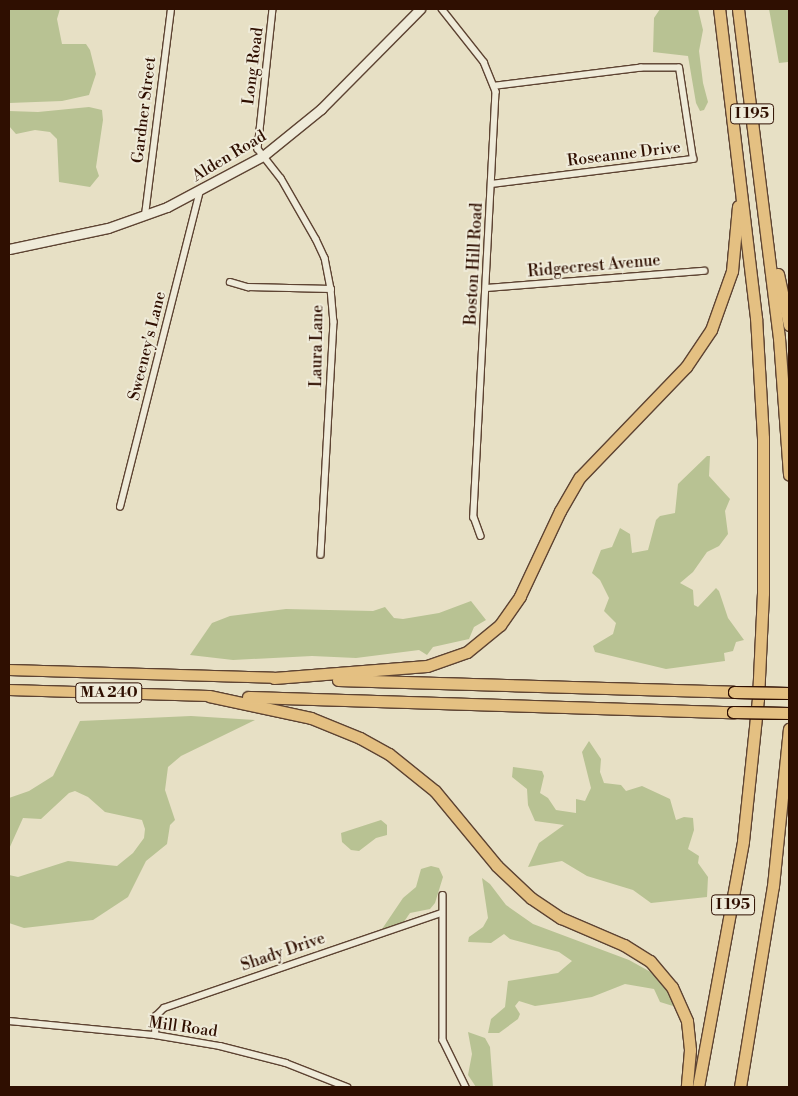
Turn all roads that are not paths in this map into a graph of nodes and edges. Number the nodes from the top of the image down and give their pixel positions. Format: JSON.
{"nodes":[{"id":1,"x":171,"y":9,"type":"edge"},
{"id":2,"x":274,"y":9,"type":"edge"},
{"id":3,"x":420,"y":9,"type":"edge"},
{"id":4,"x":442,"y":9,"type":"edge"},
{"id":5,"x":719,"y":9,"type":"edge"},
{"id":6,"x":738,"y":9,"type":"edge"},
{"id":7,"x":496,"y":86,"type":"junction"},
{"id":8,"x":262,"y":156,"type":"junction"},
{"id":9,"x":739,"y":162,"type":"junction"},
{"id":10,"x":492,"y":184,"type":"junction"},
{"id":11,"x":200,"y":191,"type":"junction"},
{"id":12,"x":145,"y":215,"type":"junction"},
{"id":13,"x":765,"y":219,"type":"junction"},
{"id":14,"x":9,"y":249,"type":"edge"},
{"id":15,"x":704,"y":271,"type":"dead end"},
{"id":16,"x":230,"y":282,"type":"dead end"},
{"id":17,"x":486,"y":288,"type":"junction"},
{"id":18,"x":331,"y":289,"type":"junction"},
{"id":19,"x":789,"y":325,"type":"edge"},
{"id":20,"x":789,"y":475,"type":"edge"},
{"id":21,"x":120,"y":507,"type":"dead end"},
{"id":22,"x":481,"y":536,"type":"dead end"},
{"id":23,"x":320,"y":555,"type":"dead end"},
{"id":24,"x":9,"y":670,"type":"edge"},
{"id":25,"x":274,"y":678,"type":"junction"},
{"id":26,"x":9,"y":690,"type":"edge"},
{"id":27,"x":789,"y":693,"type":"edge"},
{"id":28,"x":209,"y":696,"type":"junction"},
{"id":29,"x":789,"y":713,"type":"edge"},
{"id":30,"x":789,"y":729,"type":"edge"},
{"id":31,"x":443,"y":895,"type":"dead end"},
{"id":32,"x":441,"y":913,"type":"junction"},
{"id":33,"x":9,"y":1021,"type":"edge"},
{"id":34,"x":154,"y":1035,"type":"junction"},
{"id":35,"x":347,"y":1087,"type":"edge"},
{"id":36,"x":466,"y":1087,"type":"edge"},
{"id":37,"x":687,"y":1087,"type":"edge"},
{"id":38,"x":698,"y":1087,"type":"edge"},
{"id":39,"x":740,"y":1087,"type":"edge"}],
"edges":[{"from":1,"to":12,"type":"street","name":"Gardner Street"},
{"from":2,"to":8,"type":"street","name":"Long Road"},
{"from":3,"to":8,"type":"main road","name":"Alden Road"},
{"from":4,"to":7,"type":"street","name":"Boston Hill Road"},
{"from":5,"to":9,"type":"highway","number":"I 195"},
{"from":6,"to":13,"type":"highway","number":"I 195"},
{"from":7,"to":10,"type":"street","name":"Boston Hill Road"},
{"from":7,"to":10,"type":"street","name":"Roseanne Drive"},
{"from":8,"to":11,"type":"main road","name":"Alden Road"},
{"from":8,"to":18,"type":"street","name":"Laura Lane"},
{"from":9,"to":25,"type":"highway"},
{"from":9,"to":38,"type":"highway","number":"I 195"},
{"from":10,"to":17,"type":"street","name":"Boston Hill Road"},
{"from":11,"to":12,"type":"main road","name":"Alden Road"},
{"from":11,"to":21,"type":"street","name":"Sweeney's Lane"},
{"from":12,"to":14,"type":"main road","name":"Alden Road"},
{"from":13,"to":19,"type":"highway"},
{"from":13,"to":20,"type":"highway","number":"I 195"},
{"from":15,"to":17,"type":"street","name":"Ridgecrest Avenue"},
{"from":16,"to":18,"type":"street"},
{"from":17,"to":22,"type":"street","name":"Boston Hill Road"},
{"from":18,"to":23,"type":"street","name":"Laura Lane"},
{"from":24,"to":25,"type":"highway","number":"MA 240"},
{"from":25,"to":27,"type":"highway","bridge":true},
{"from":26,"to":28,"type":"highway","number":"MA 240"},
{"from":28,"to":29,"type":"highway","bridge":true},
{"from":28,"to":37,"type":"highway"},
{"from":30,"to":39,"type":"highway","number":"I 195"},
{"from":31,"to":32,"type":"street"},
{"from":32,"to":34,"type":"street","name":"Shady Drive"},
{"from":32,"to":36,"type":"street"},
{"from":33,"to":34,"type":"street","name":"Mill Road"},
{"from":34,"to":35,"type":"street","name":"Mill Road"}]}
